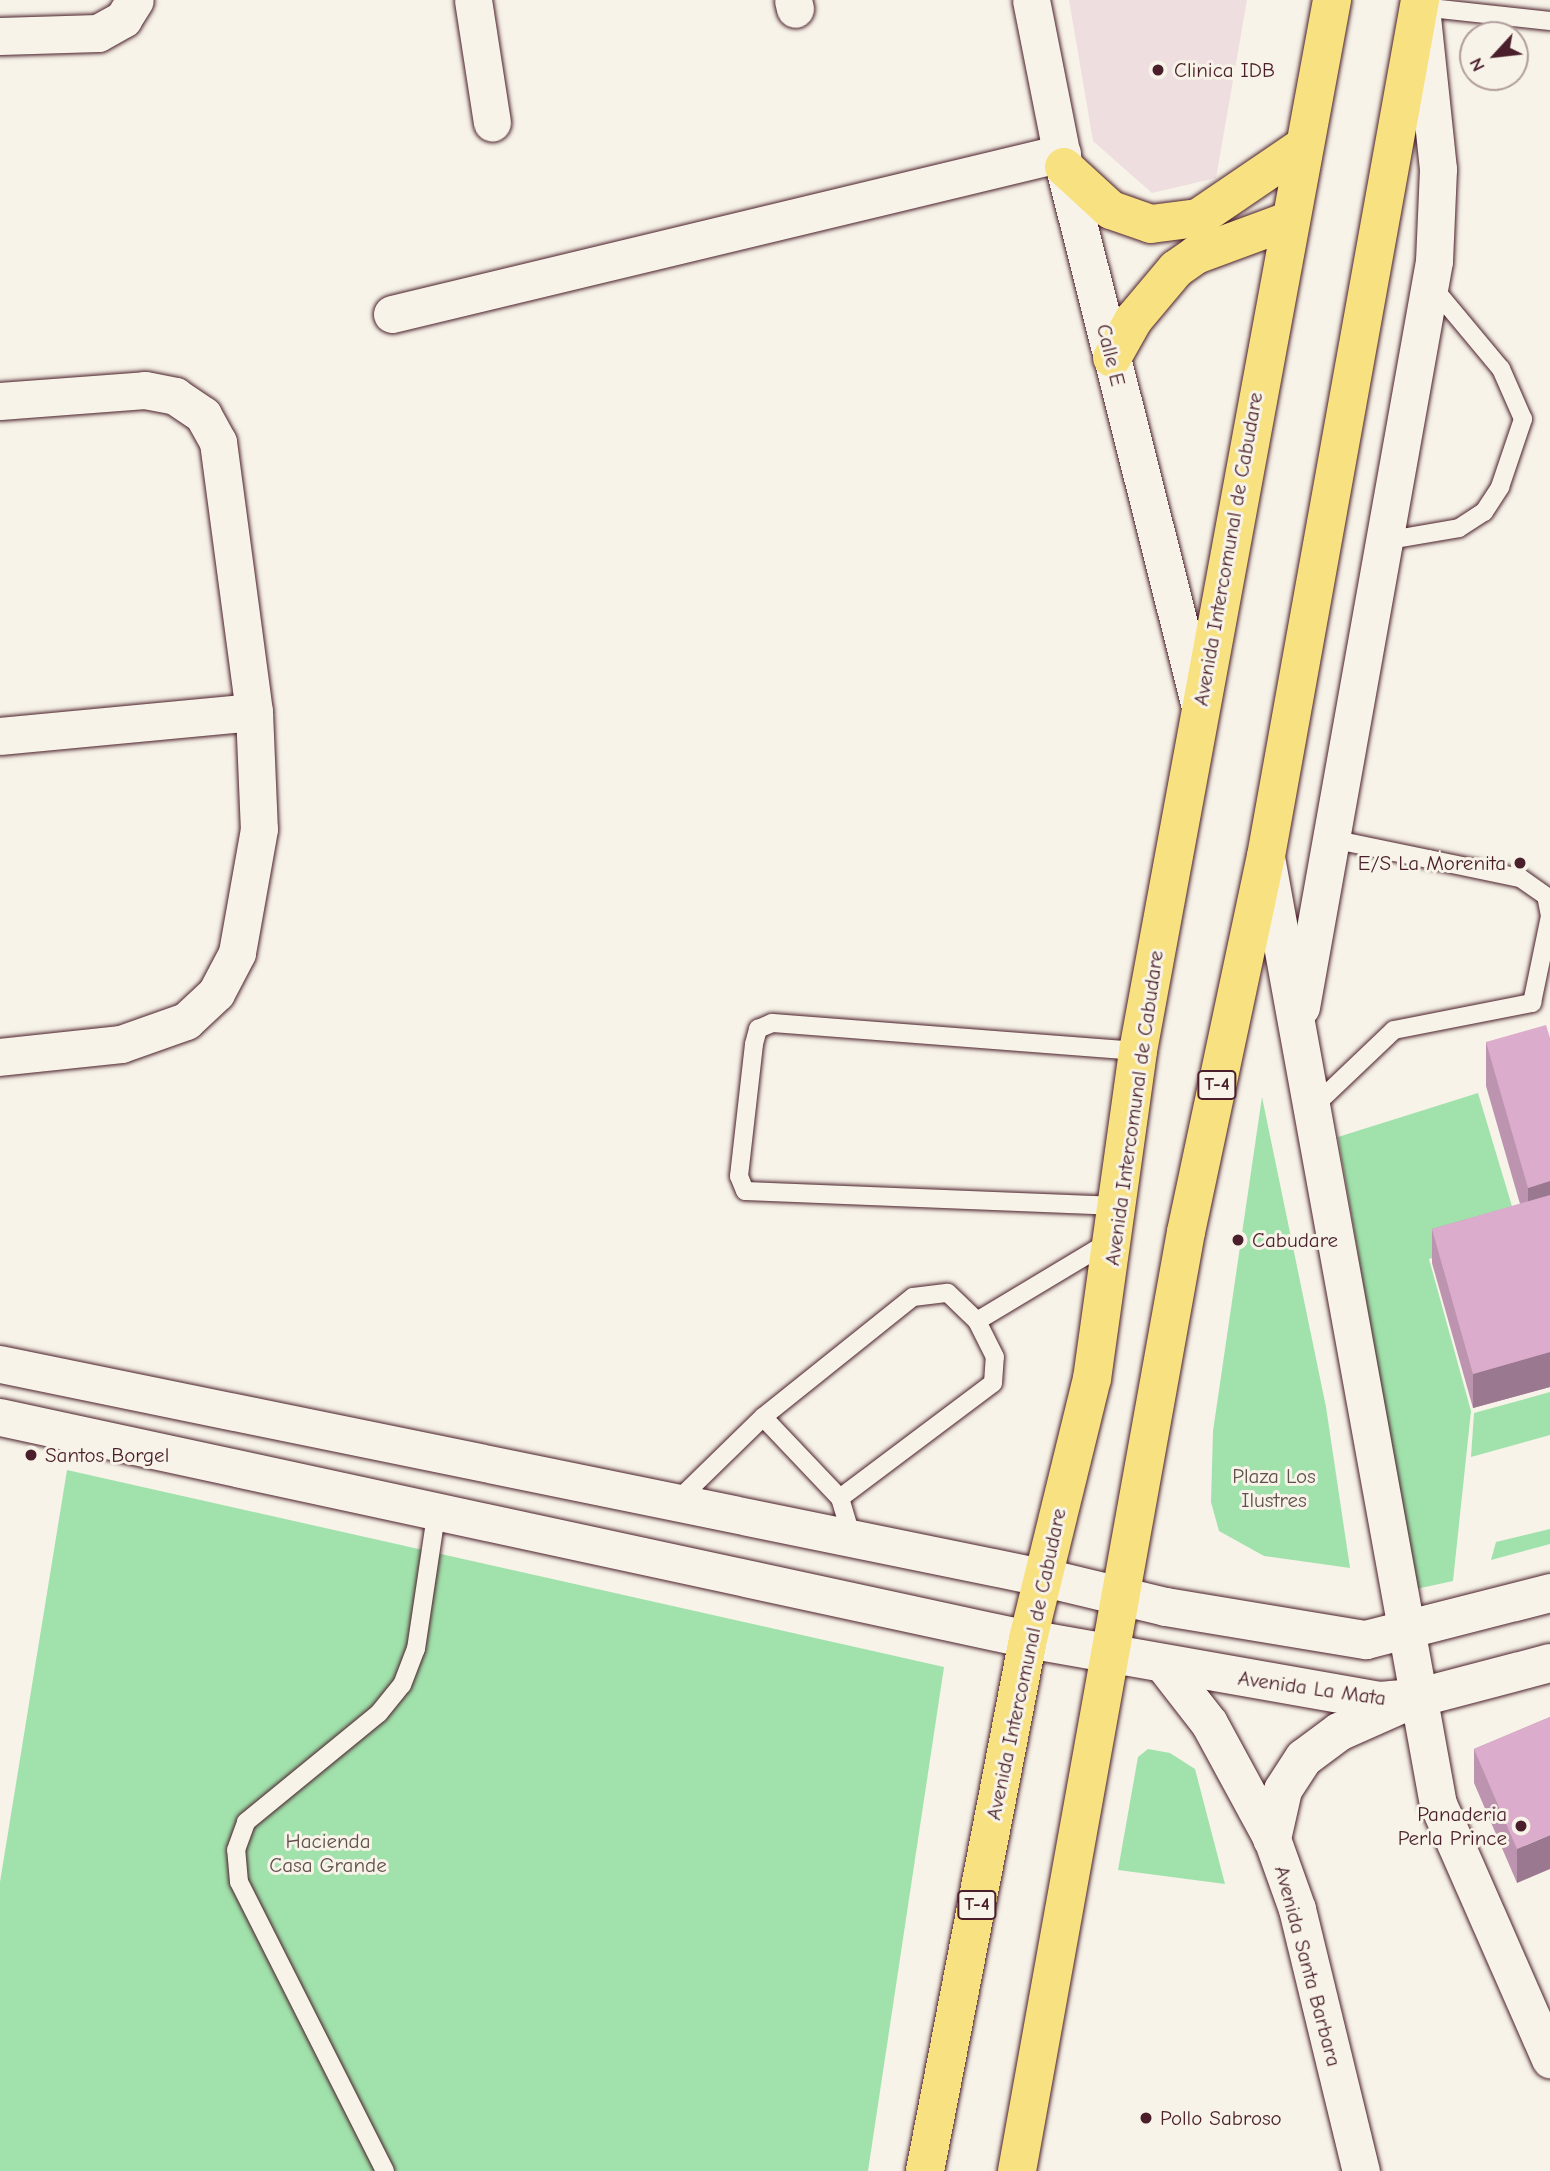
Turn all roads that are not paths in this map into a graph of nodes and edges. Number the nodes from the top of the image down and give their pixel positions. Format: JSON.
{"nodes":[{"id":1,"x":135,"y":0,"type":"edge"},
{"id":2,"x":473,"y":0,"type":"edge"},
{"id":3,"x":1332,"y":0,"type":"edge"},
{"id":4,"x":1031,"y":1,"type":"edge"},
{"id":5,"x":1421,"y":2,"type":"edge"},
{"id":6,"x":1550,"y":21,"type":"edge"},
{"id":7,"x":0,"y":36,"type":"edge"},
{"id":8,"x":492,"y":123,"type":"dead end"},
{"id":9,"x":1301,"y":148,"type":"junction"},
{"id":10,"x":1063,"y":160,"type":"junction"},
{"id":11,"x":1288,"y":221,"type":"junction"},
{"id":12,"x":1430,"y":284,"type":"junction"},
{"id":13,"x":392,"y":314,"type":"dead end"},
{"id":14,"x":1112,"y":358,"type":"junction"},
{"id":15,"x":0,"y":401,"type":"edge"},
{"id":16,"x":1384,"y":541,"type":"junction"},
{"id":17,"x":1200,"y":707,"type":"junction"},
{"id":18,"x":254,"y":712,"type":"junction"},
{"id":19,"x":0,"y":736,"type":"edge"},
{"id":20,"x":1331,"y":839,"type":"junction"},
{"id":21,"x":1266,"y":856,"type":"junction"},
{"id":22,"x":1297,"y":1032,"type":"junction"},
{"id":23,"x":1138,"y":1051,"type":"junction"},
{"id":24,"x":0,"y":1057,"type":"edge"},
{"id":25,"x":1310,"y":1110,"type":"junction"},
{"id":26,"x":1118,"y":1222,"type":"junction"},
{"id":27,"x":977,"y":1321,"type":"junction"},
{"id":28,"x":0,"y":1364,"type":"edge"},
{"id":29,"x":0,"y":1417,"type":"edge"},
{"id":30,"x":763,"y":1417,"type":"junction"},
{"id":31,"x":840,"y":1498,"type":"junction"},
{"id":32,"x":676,"y":1502,"type":"junction"},
{"id":33,"x":437,"y":1508,"type":"junction"},
{"id":34,"x":852,"y":1538,"type":"junction"},
{"id":35,"x":1041,"y":1577,"type":"junction"},
{"id":36,"x":1550,"y":1593,"type":"edge"},
{"id":37,"x":1125,"y":1597,"type":"junction"},
{"id":38,"x":1402,"y":1632,"type":"junction"},
{"id":39,"x":1028,"y":1639,"type":"junction"},
{"id":40,"x":1112,"y":1656,"type":"junction"},
{"id":41,"x":1550,"y":1663,"type":"edge"},
{"id":42,"x":1163,"y":1664,"type":"junction"},
{"id":43,"x":1418,"y":1698,"type":"junction"},
{"id":44,"x":1272,"y":1839,"type":"junction"},
{"id":45,"x":1550,"y":2059,"type":"edge"},
{"id":46,"x":384,"y":2171,"type":"edge"},
{"id":47,"x":925,"y":2171,"type":"edge"},
{"id":48,"x":1017,"y":2171,"type":"edge"},
{"id":49,"x":1361,"y":2171,"type":"edge"}],
"edges":[{"from":1,"to":7,"type":"street"},
{"from":2,"to":8,"type":"street"},
{"from":3,"to":9,"type":"highway","name":"Avenida Intercomunal de Cabudare","number":"T-4"},
{"from":4,"to":10,"type":"street","name":"Calle E"},
{"from":5,"to":6,"type":"lane"},
{"from":5,"to":12,"type":"street"},
{"from":5,"to":21,"type":"highway","number":"T-4"},
{"from":9,"to":10,"type":"highway"},
{"from":9,"to":11,"type":"highway","name":"Avenida Intercomunal de Cabudare","number":"T-4"},
{"from":10,"to":13,"type":"street"},
{"from":10,"to":14,"type":"street","name":"Calle E"},
{"from":11,"to":14,"type":"highway"},
{"from":11,"to":17,"type":"highway","name":"Avenida Intercomunal de Cabudare","number":"T-4"},
{"from":12,"to":16,"type":"street"},
{"from":12,"to":16,"type":"lane"},
{"from":14,"to":17,"type":"street","name":"Calle E"},
{"from":15,"to":18,"type":"street"},
{"from":16,"to":20,"type":"street"},
{"from":17,"to":23,"type":"highway","name":"Avenida Intercomunal de Cabudare","number":"T-4"},
{"from":18,"to":19,"type":"street"},
{"from":18,"to":24,"type":"street"},
{"from":20,"to":22,"type":"street"},
{"from":20,"to":25,"type":"lane"},
{"from":21,"to":22,"type":"street"},
{"from":21,"to":37,"type":"highway","number":"T-4"},
{"from":22,"to":25,"type":"street"},
{"from":23,"to":26,"type":"highway","name":"Avenida Intercomunal de Cabudare","number":"T-4"},
{"from":23,"to":26,"type":"lane"},
{"from":25,"to":38,"type":"street"},
{"from":26,"to":27,"type":"lane"},
{"from":26,"to":35,"type":"highway","name":"Avenida Intercomunal de Cabudare","number":"T-4"},
{"from":27,"to":30,"type":"lane"},
{"from":27,"to":31,"type":"lane"},
{"from":28,"to":32,"type":"street"},
{"from":29,"to":33,"type":"street"},
{"from":30,"to":31,"type":"lane"},
{"from":30,"to":32,"type":"lane"},
{"from":31,"to":34,"type":"lane"},
{"from":32,"to":34,"type":"street"},
{"from":33,"to":39,"type":"street"},
{"from":33,"to":46,"type":"lane"},
{"from":34,"to":35,"type":"street"},
{"from":35,"to":37,"type":"street"},
{"from":35,"to":39,"type":"highway","name":"Avenida Intercomunal de Cabudare","number":"T-4"},
{"from":36,"to":38,"type":"street"},
{"from":37,"to":38,"type":"street"},
{"from":37,"to":40,"type":"highway","number":"T-4"},
{"from":38,"to":43,"type":"street"},
{"from":39,"to":40,"type":"street","name":"Avenida La Mata"},
{"from":39,"to":47,"type":"highway","name":"Avenida Intercomunal de Cabudare","number":"T-4"},
{"from":40,"to":42,"type":"street","name":"Avenida La Mata"},
{"from":40,"to":48,"type":"highway","number":"T-4"},
{"from":41,"to":43,"type":"street","name":"Avenida La Mata"},
{"from":42,"to":43,"type":"street","name":"Avenida La Mata"},
{"from":42,"to":44,"type":"street","name":"Avenida Santa Barbara"},
{"from":43,"to":44,"type":"street"},
{"from":43,"to":45,"type":"street"},
{"from":44,"to":49,"type":"street","name":"Avenida Santa Barbara"}]}
